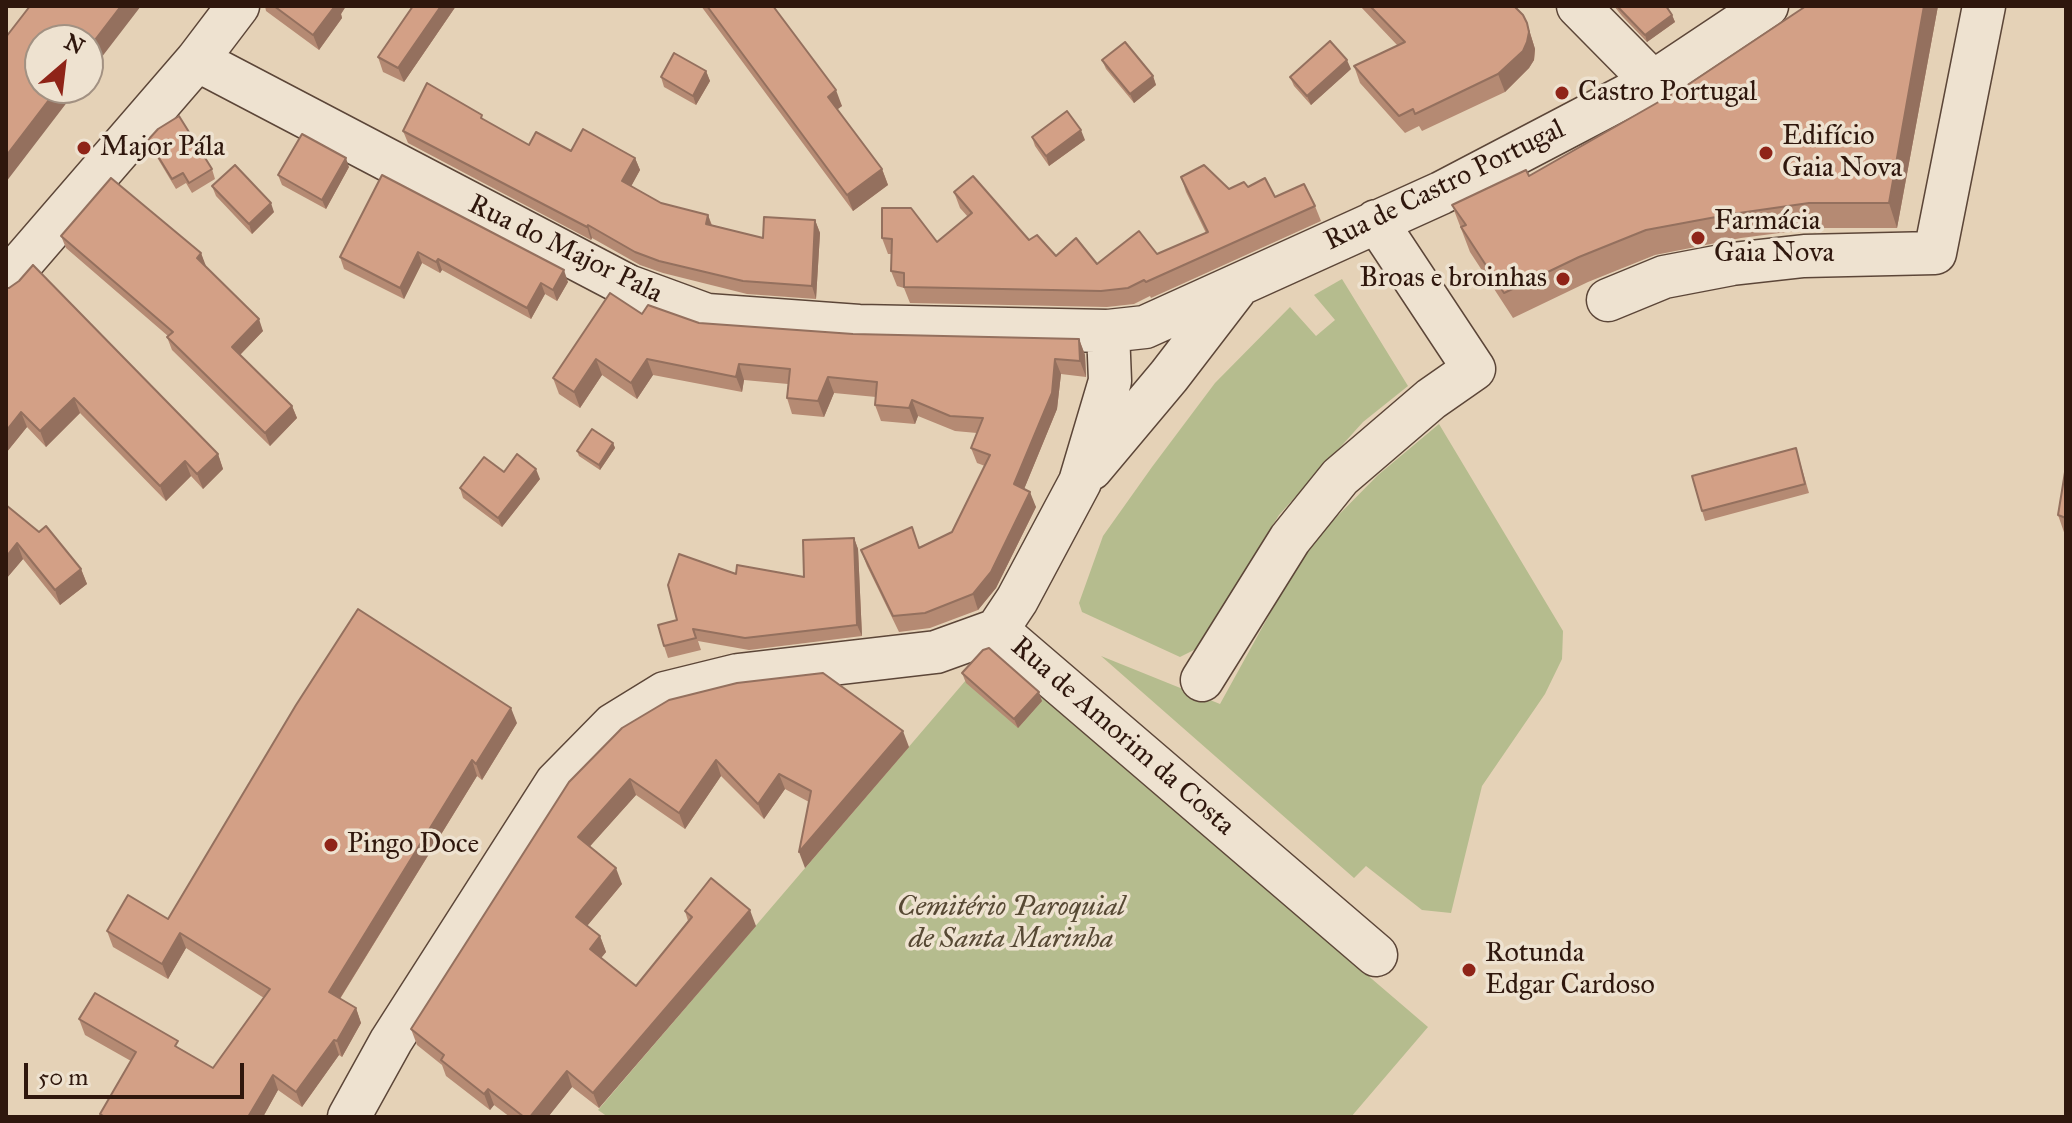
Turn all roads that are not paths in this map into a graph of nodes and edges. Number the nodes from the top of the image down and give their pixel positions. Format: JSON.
{"nodes":[{"id":1,"x":238,"y":6,"type":"edge"},
{"id":2,"x":1578,"y":6,"type":"edge"},
{"id":3,"x":1767,"y":6,"type":"edge"},
{"id":4,"x":1984,"y":6,"type":"edge"},
{"id":5,"x":197,"y":60,"type":"junction"},
{"id":6,"x":1653,"y":82,"type":"junction"},
{"id":7,"x":1376,"y":221,"type":"junction"},
{"id":8,"x":6,"y":281,"type":"edge"},
{"id":9,"x":1238,"y":286,"type":"junction"},
{"id":10,"x":1608,"y":300,"type":"dead end"},
{"id":11,"x":1126,"y":329,"type":"junction"},
{"id":12,"x":1169,"y":376,"type":"junction"},
{"id":13,"x":1080,"y":482,"type":"junction"},
{"id":14,"x":997,"y":630,"type":"junction"},
{"id":15,"x":1202,"y":680,"type":"dead end"},
{"id":16,"x":1376,"y":955,"type":"dead end"},
{"id":17,"x":349,"y":1117,"type":"edge"}],
"edges":[{"from":1,"to":5,"type":"street"},
{"from":2,"to":6,"type":"street"},
{"from":3,"to":6,"type":"street","name":"Rua de Castro Portugal"},
{"from":4,"to":10,"type":"street"},
{"from":5,"to":8,"type":"street"},
{"from":5,"to":11,"type":"street","name":"Rua do Major Pala"},
{"from":6,"to":7,"type":"street","name":"Rua de Castro Portugal"},
{"from":7,"to":9,"type":"street","name":"Rua de Castro Portugal"},
{"from":7,"to":15,"type":"street"},
{"from":9,"to":11,"type":"street","name":"Rua de Castro Portugal"},
{"from":9,"to":12,"type":"street","name":"Rua de Amorim da Costa"},
{"from":11,"to":12,"type":"street"},
{"from":11,"to":13,"type":"street","name":"Rua de Amorim da Costa"},
{"from":12,"to":13,"type":"street","name":"Rua de Amorim da Costa"},
{"from":13,"to":14,"type":"street","name":"Rua de Amorim da Costa"},
{"from":14,"to":16,"type":"street","name":"Rua de Amorim da Costa"},
{"from":14,"to":17,"type":"street"}]}
